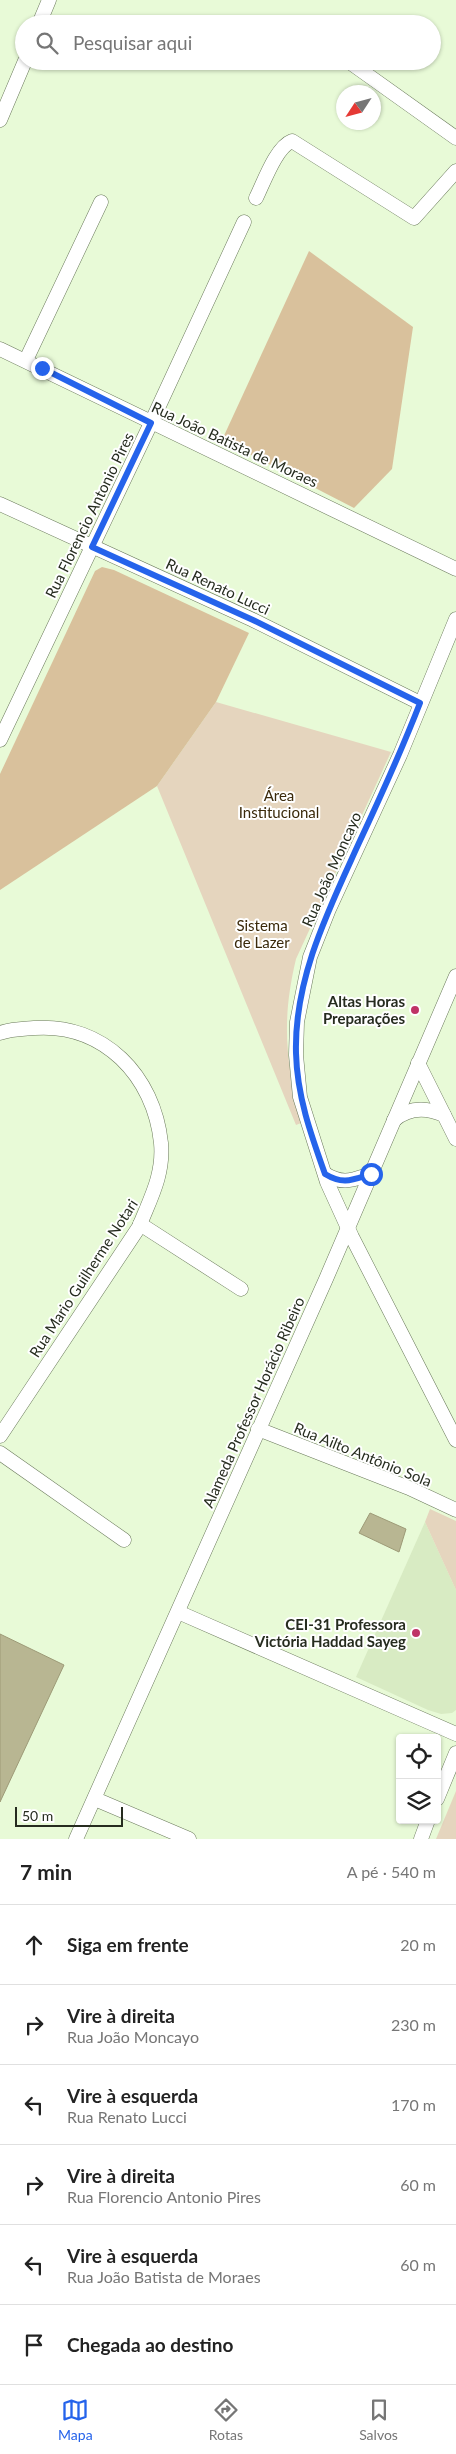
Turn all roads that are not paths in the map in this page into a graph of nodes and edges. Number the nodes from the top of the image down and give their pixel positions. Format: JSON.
{"nodes":[{"id":1,"x":49,"y":0,"type":"edge"},
{"id":2,"x":43,"y":15,"type":"edge"},
{"id":3,"x":21,"y":70,"type":"edge"},
{"id":4,"x":361,"y":70,"type":"edge"},
{"id":5,"x":0,"y":120,"type":"edge"},
{"id":6,"x":456,"y":138,"type":"edge"},
{"id":7,"x":456,"y":171,"type":"edge"},
{"id":8,"x":256,"y":198,"type":"dead end"},
{"id":9,"x":101,"y":202,"type":"dead end"},
{"id":10,"x":244,"y":222,"type":"dead end"},
{"id":11,"x":0,"y":348,"type":"edge"},
{"id":12,"x":26,"y":360,"type":"junction"},
{"id":13,"x":151,"y":423,"type":"junction"},
{"id":14,"x":0,"y":504,"type":"edge"},
{"id":15,"x":92,"y":547,"type":"junction"},
{"id":16,"x":456,"y":569,"type":"edge"},
{"id":17,"x":456,"y":619,"type":"edge"},
{"id":18,"x":420,"y":703,"type":"junction"},
{"id":19,"x":0,"y":740,"type":"edge"},
{"id":20,"x":456,"y":976,"type":"edge"},
{"id":21,"x":0,"y":1033,"type":"edge"},
{"id":22,"x":418,"y":1064,"type":"junction"},
{"id":23,"x":444,"y":1115,"type":"junction"},
{"id":24,"x":394,"y":1120,"type":"junction"},
{"id":25,"x":456,"y":1139,"type":"edge"},
{"id":26,"x":325,"y":1174,"type":"junction"},
{"id":27,"x":371,"y":1174,"type":"junction"},
{"id":28,"x":140,"y":1224,"type":"junction"},
{"id":29,"x":348,"y":1227,"type":"junction"},
{"id":30,"x":241,"y":1289,"type":"dead end"},
{"id":31,"x":258,"y":1429,"type":"junction"},
{"id":32,"x":0,"y":1436,"type":"edge"},
{"id":33,"x":456,"y":1440,"type":"edge"},
{"id":34,"x":0,"y":1454,"type":"edge"},
{"id":35,"x":456,"y":1510,"type":"edge"},
{"id":36,"x":124,"y":1540,"type":"dead end"},
{"id":37,"x":178,"y":1612,"type":"junction"},
{"id":38,"x":456,"y":1734,"type":"edge"},
{"id":39,"x":456,"y":1753,"type":"edge"},
{"id":40,"x":441,"y":1789,"type":"edge"},
{"id":41,"x":95,"y":1799,"type":"junction"},
{"id":42,"x":427,"y":1824,"type":"edge"},
{"id":43,"x":76,"y":1839,"type":"edge"},
{"id":44,"x":189,"y":1839,"type":"edge"},
{"id":45,"x":421,"y":1839,"type":"edge"}],
"edges":[{"from":1,"to":2,"type":"street"},
{"from":3,"to":5,"type":"street"},
{"from":4,"to":6,"type":"street"},
{"from":7,"to":8,"type":"street"},
{"from":9,"to":12,"type":"street"},
{"from":10,"to":13,"type":"street","name":"Rua Florencio Antonio Pires"},
{"from":11,"to":12,"type":"street","name":"Rua João Batista de Moraes"},
{"from":12,"to":13,"type":"street","name":"Rua João Batista de Moraes"},
{"from":13,"to":15,"type":"street","name":"Rua Florencio Antonio Pires"},
{"from":13,"to":16,"type":"street","name":"Rua João Batista de Moraes"},
{"from":14,"to":15,"type":"street","name":"Rua Renato Lucci"},
{"from":15,"to":18,"type":"street","name":"Rua Renato Lucci"},
{"from":15,"to":19,"type":"street","name":"Rua Florencio Antonio Pires"},
{"from":17,"to":18,"type":"street","name":"Rua João Moncayo"},
{"from":18,"to":26,"type":"street","name":"Rua João Moncayo"},
{"from":20,"to":22,"type":"street","name":"Alameda Professor Horácio Ribeiro"},
{"from":21,"to":28,"type":"street","name":"Rua Mario Guilherme Notari"},
{"from":22,"to":23,"type":"street"},
{"from":22,"to":24,"type":"street","name":"Alameda Professor Horácio Ribeiro"},
{"from":23,"to":24,"type":"street"},
{"from":23,"to":25,"type":"street"},
{"from":24,"to":27,"type":"street","name":"Alameda Professor Horácio Ribeiro"},
{"from":26,"to":27,"type":"street"},
{"from":26,"to":29,"type":"street","name":"Rua João Moncayo"},
{"from":27,"to":29,"type":"street","name":"Alameda Professor Horácio Ribeiro"},
{"from":28,"to":30,"type":"street"},
{"from":28,"to":32,"type":"street","name":"Rua Mario Guilherme Notari"},
{"from":29,"to":31,"type":"street","name":"Alameda Professor Horácio Ribeiro"},
{"from":29,"to":33,"type":"street","name":"Rua João Moncayo"},
{"from":31,"to":35,"type":"street","name":"Rua Ailto Antônio Sola"},
{"from":31,"to":37,"type":"street","name":"Alameda Professor Horácio Ribeiro"},
{"from":34,"to":36,"type":"street"},
{"from":37,"to":38,"type":"street"},
{"from":37,"to":41,"type":"street","name":"Alameda Professor Horácio Ribeiro"},
{"from":39,"to":40,"type":"street"},
{"from":41,"to":43,"type":"street","name":"Alameda Professor Horácio Ribeiro"},
{"from":41,"to":44,"type":"street"},
{"from":42,"to":45,"type":"street"}]}
